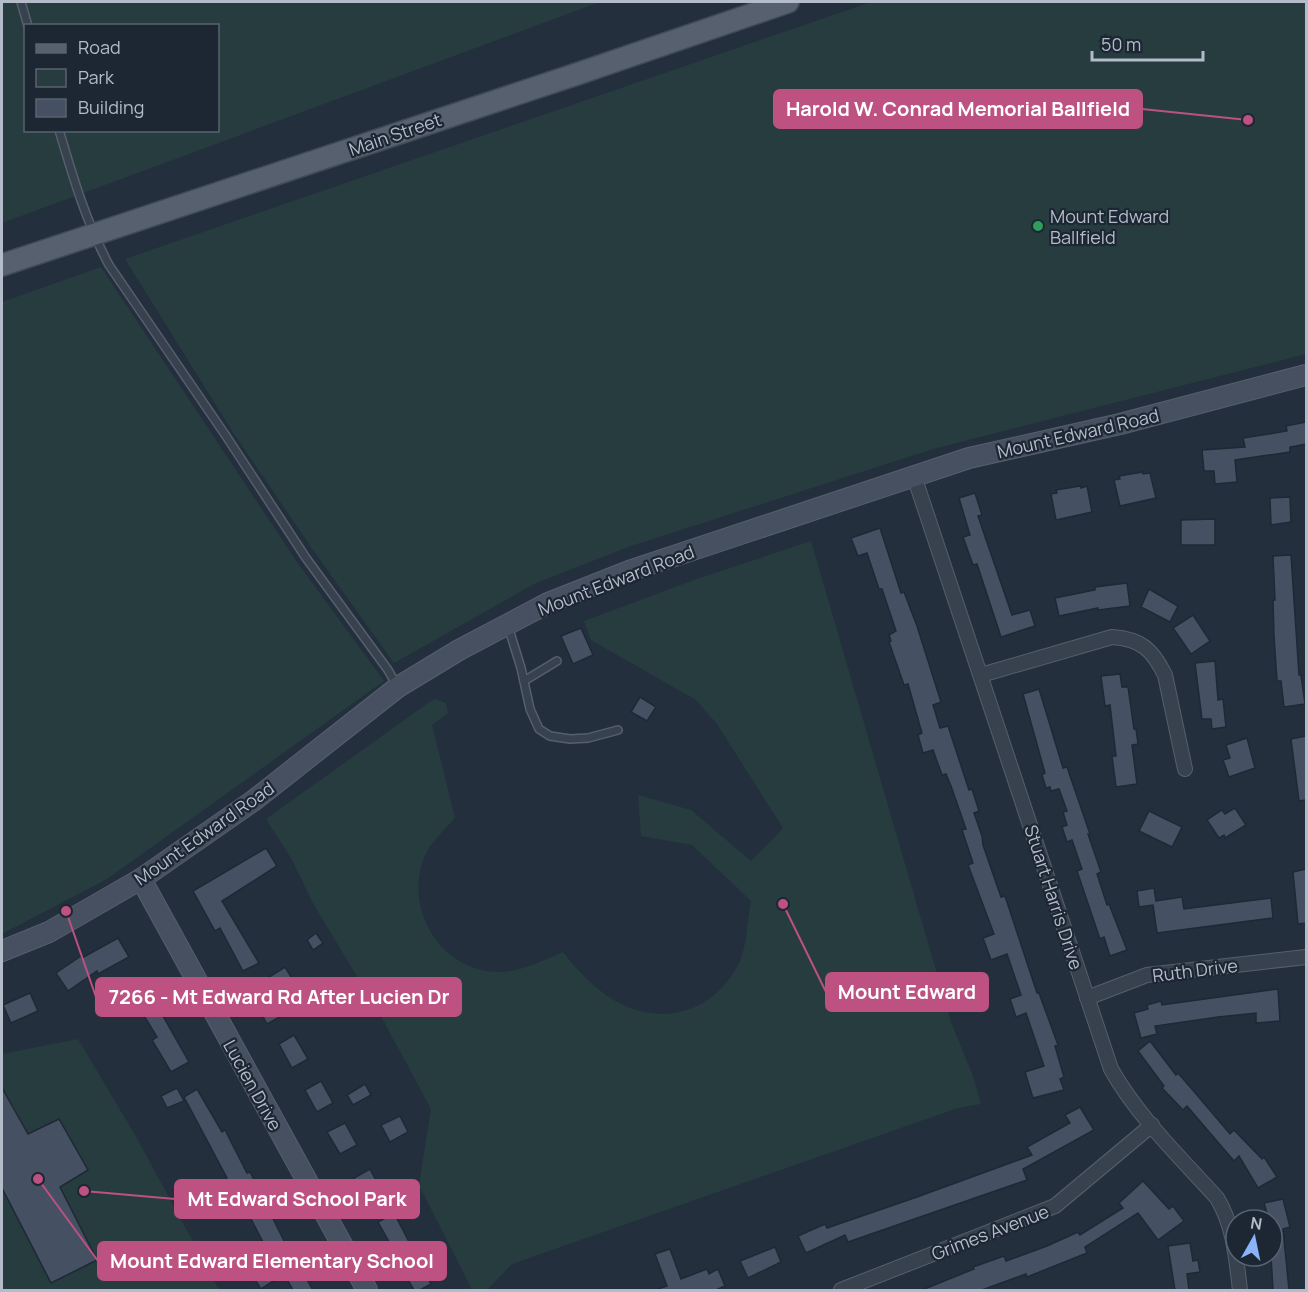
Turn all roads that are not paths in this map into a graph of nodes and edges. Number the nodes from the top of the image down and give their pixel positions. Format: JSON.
{"nodes":[{"id":1,"x":21,"y":2,"type":"edge"},
{"id":2,"x":788,"y":2,"type":"edge"},
{"id":3,"x":27,"y":24,"type":"edge"},
{"id":4,"x":60,"y":132,"type":"edge"},
{"id":5,"x":93,"y":235,"type":"junction"},
{"id":6,"x":2,"y":265,"type":"edge"},
{"id":7,"x":1306,"y":375,"type":"edge"},
{"id":8,"x":914,"y":476,"type":"junction"},
{"id":9,"x":507,"y":624,"type":"junction"},
{"id":10,"x":557,"y":661,"type":"dead end"},
{"id":11,"x":981,"y":675,"type":"junction"},
{"id":12,"x":524,"y":681,"type":"junction"},
{"id":13,"x":398,"y":687,"type":"junction"},
{"id":14,"x":618,"y":730,"type":"dead end"},
{"id":15,"x":1185,"y":769,"type":"dead end"},
{"id":16,"x":141,"y":879,"type":"junction"},
{"id":17,"x":2,"y":951,"type":"edge"},
{"id":18,"x":1306,"y":957,"type":"edge"},
{"id":19,"x":1087,"y":998,"type":"junction"},
{"id":20,"x":1152,"y":1125,"type":"junction"},
{"id":21,"x":367,"y":1290,"type":"edge"},
{"id":22,"x":841,"y":1290,"type":"edge"},
{"id":23,"x":1240,"y":1290,"type":"edge"}],
"edges":[{"from":1,"to":3,"type":"lane"},
{"from":2,"to":5,"type":"main road","name":"Main Street"},
{"from":4,"to":5,"type":"lane"},
{"from":5,"to":6,"type":"main road","name":"Main Street"},
{"from":5,"to":13,"type":"lane"},
{"from":7,"to":8,"type":"street","name":"Mount Edward Road"},
{"from":8,"to":9,"type":"street","name":"Mount Edward Road"},
{"from":8,"to":11,"type":"street","name":"Stuart Harris Drive"},
{"from":9,"to":12,"type":"lane"},
{"from":9,"to":13,"type":"street","name":"Mount Edward Road"},
{"from":10,"to":12,"type":"lane"},
{"from":11,"to":15,"type":"street"},
{"from":11,"to":19,"type":"street","name":"Stuart Harris Drive"},
{"from":12,"to":14,"type":"lane"},
{"from":13,"to":16,"type":"street","name":"Mount Edward Road"},
{"from":16,"to":17,"type":"street","name":"Mount Edward Road"},
{"from":16,"to":21,"type":"street","name":"Lucien Drive"},
{"from":18,"to":19,"type":"street","name":"Ruth Drive"},
{"from":19,"to":20,"type":"street","name":"Stuart Harris Drive"},
{"from":20,"to":22,"type":"street","name":"Grimes Avenue"},
{"from":20,"to":23,"type":"street","name":"Stuart Harris Drive"}]}
